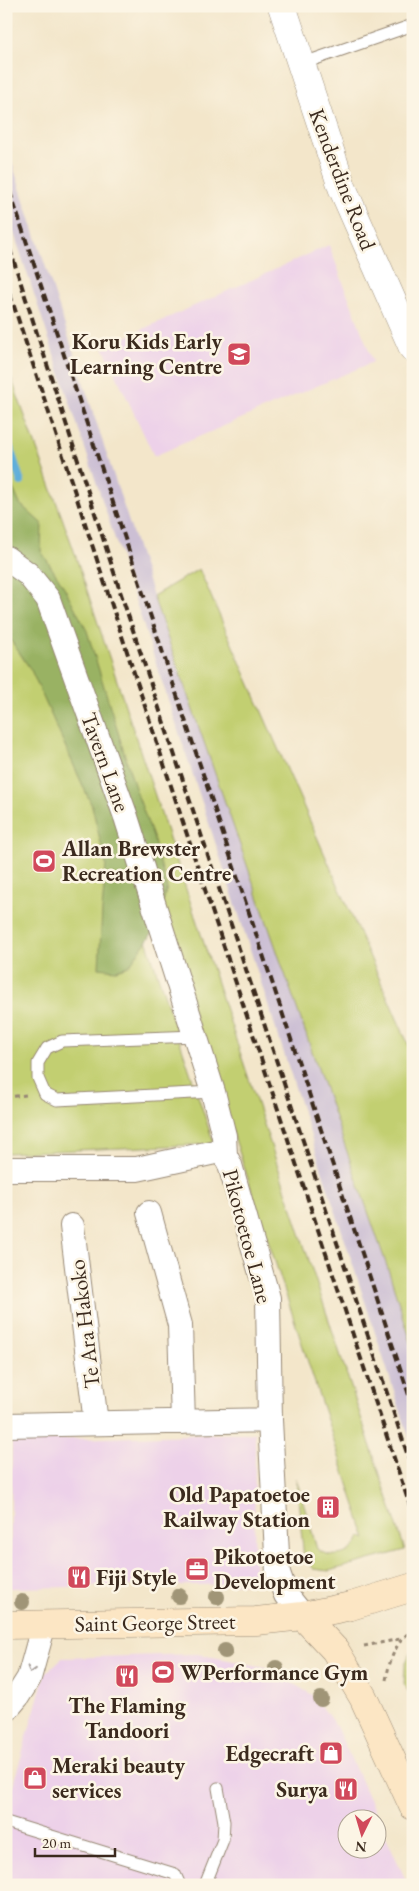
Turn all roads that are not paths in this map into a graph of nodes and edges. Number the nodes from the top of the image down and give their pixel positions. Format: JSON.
{"nodes":[{"id":1,"x":282,"y":6,"type":"edge"},
{"id":2,"x":413,"y":25,"type":"edge"},
{"id":3,"x":301,"y":64,"type":"junction"},
{"id":4,"x":413,"y":348,"type":"edge"},
{"id":5,"x":6,"y":558,"type":"edge"},
{"id":6,"x":196,"y":1036,"type":"junction"},
{"id":7,"x":213,"y":1092,"type":"junction"},
{"id":8,"x":225,"y":1155,"type":"junction"},
{"id":9,"x":6,"y":1169,"type":"edge"},
{"id":10,"x":149,"y":1213,"type":"dead end"},
{"id":11,"x":72,"y":1226,"type":"dead end"},
{"id":12,"x":270,"y":1420,"type":"junction"},
{"id":13,"x":184,"y":1422,"type":"junction"},
{"id":14,"x":96,"y":1423,"type":"junction"},
{"id":15,"x":6,"y":1425,"type":"edge"},
{"id":16,"x":404,"y":1589,"type":"edge"},
{"id":17,"x":303,"y":1616,"type":"junction"},
{"id":18,"x":44,"y":1624,"type":"junction"},
{"id":19,"x":6,"y":1625,"type":"edge"},
{"id":20,"x":6,"y":1710,"type":"edge"},
{"id":21,"x":218,"y":1788,"type":"dead end"},
{"id":22,"x":413,"y":1806,"type":"edge"},
{"id":23,"x":6,"y":1822,"type":"edge"},
{"id":24,"x":180,"y":1885,"type":"edge"},
{"id":25,"x":205,"y":1885,"type":"edge"}],
"edges":[{"from":1,"to":3,"type":"street","name":"Kenderdine Road"},
{"from":2,"to":3,"type":"lane"},
{"from":3,"to":4,"type":"street","name":"Kenderdine Road"},
{"from":5,"to":6,"type":"street","name":"Tavern Lane"},
{"from":6,"to":7,"type":"street","name":"Tavern Lane"},
{"from":6,"to":7,"type":"lane"},
{"from":7,"to":8,"type":"street","name":"Tavern Lane"},
{"from":8,"to":9,"type":"street","name":"Pikotoetoe Lane"},
{"from":8,"to":12,"type":"street","name":"Pikotoetoe Lane"},
{"from":10,"to":13,"type":"street"},
{"from":11,"to":14,"type":"street","name":"Te Ara Hakoko"},
{"from":12,"to":13,"type":"street"},
{"from":12,"to":17,"type":"street","name":"Pikotoetoe Lane"},
{"from":13,"to":14,"type":"street"},
{"from":14,"to":15,"type":"street"},
{"from":16,"to":17,"type":"main road","name":"Saint George Street"},
{"from":17,"to":18,"type":"main road","name":"Saint George Street"},
{"from":17,"to":22,"type":"main road"},
{"from":18,"to":19,"type":"main road","name":"Saint George Street"},
{"from":18,"to":20,"type":"street","one_way":true},
{"from":21,"to":25,"type":"lane"},
{"from":23,"to":24,"type":"lane"}]}
